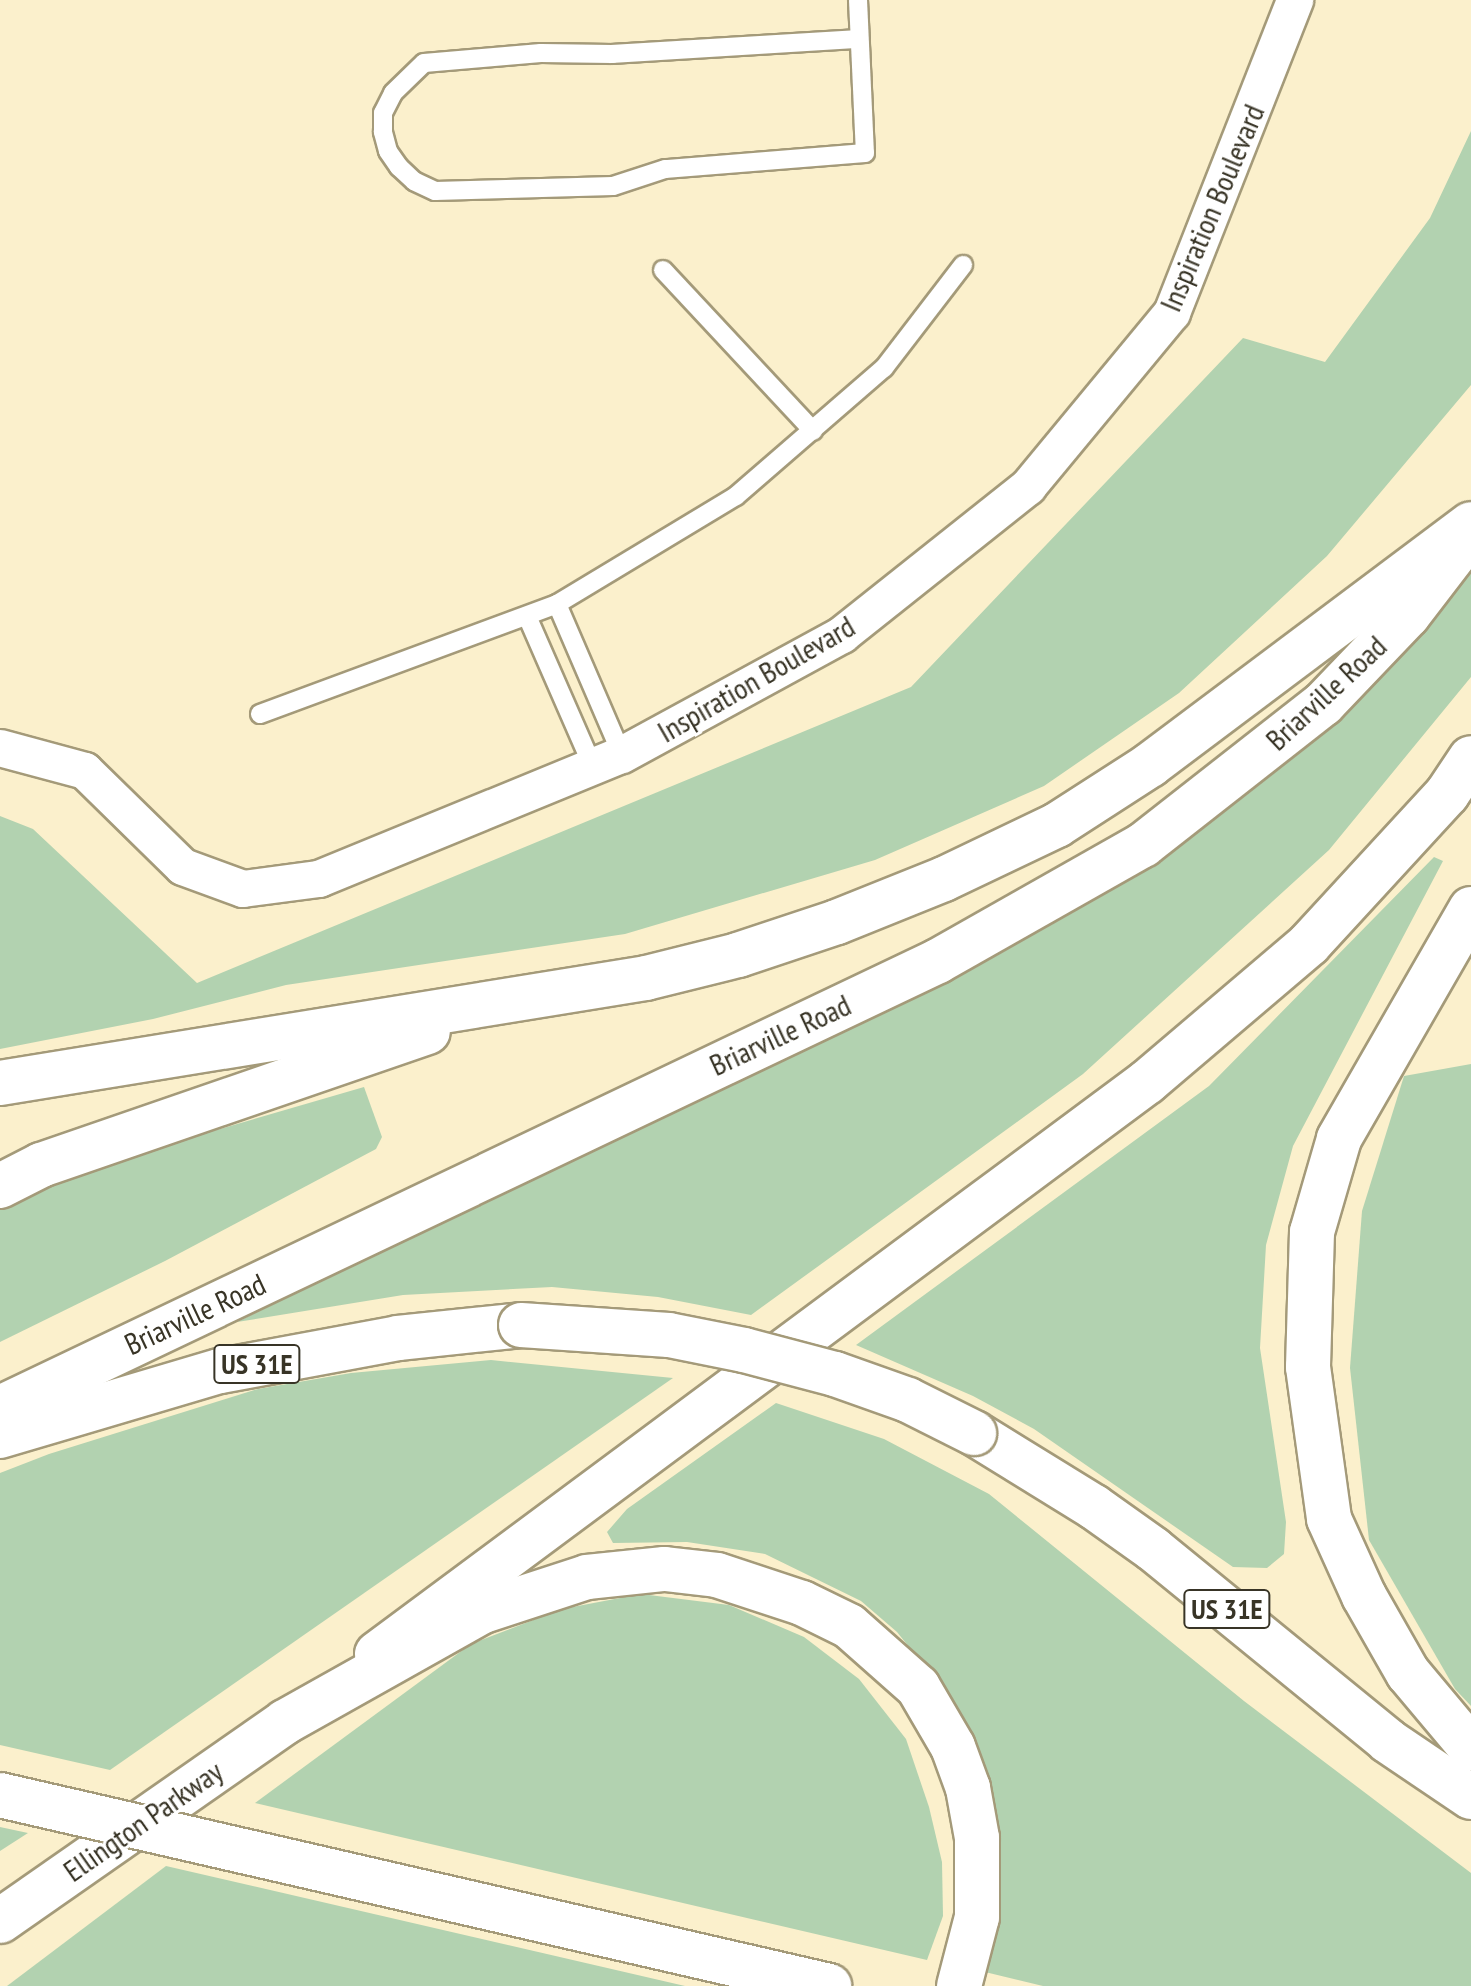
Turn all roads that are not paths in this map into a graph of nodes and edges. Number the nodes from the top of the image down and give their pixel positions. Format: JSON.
{"nodes":[{"id":1,"x":858,"y":0,"type":"edge"},
{"id":2,"x":1295,"y":0,"type":"edge"},
{"id":3,"x":859,"y":39,"type":"junction"},
{"id":4,"x":963,"y":265,"type":"dead end"},
{"id":5,"x":663,"y":270,"type":"dead end"},
{"id":6,"x":813,"y":431,"type":"junction"},
{"id":7,"x":1471,"y":524,"type":"edge"},
{"id":8,"x":1471,"y":533,"type":"edge"},
{"id":9,"x":557,"y":604,"type":"junction"},
{"id":10,"x":527,"y":616,"type":"junction"},
{"id":11,"x":260,"y":714,"type":"dead end"},
{"id":12,"x":0,"y":748,"type":"edge"},
{"id":13,"x":1471,"y":758,"type":"edge"},
{"id":14,"x":608,"y":761,"type":"junction"},
{"id":15,"x":1471,"y":909,"type":"edge"},
{"id":16,"x":528,"y":995,"type":"junction"},
{"id":17,"x":0,"y":1083,"type":"edge"},
{"id":18,"x":0,"y":1186,"type":"edge"},
{"id":19,"x":0,"y":1408,"type":"edge"},
{"id":20,"x":0,"y":1436,"type":"edge"},
{"id":21,"x":285,"y":1722,"type":"junction"},
{"id":22,"x":1471,"y":1748,"type":"edge"},
{"id":23,"x":0,"y":1795,"type":"edge"},
{"id":24,"x":1471,"y":1797,"type":"edge"},
{"id":25,"x":0,"y":1921,"type":"edge"},
{"id":26,"x":829,"y":1986,"type":"edge"},
{"id":27,"x":959,"y":1986,"type":"edge"}],
"edges":[{"from":1,"to":3,"type":"lane"},
{"from":2,"to":14,"type":"street","name":"Inspiration Boulevard"},
{"from":3,"to":3,"type":"lane"},
{"from":4,"to":6,"type":"lane"},
{"from":5,"to":6,"type":"lane"},
{"from":6,"to":9,"type":"lane"},
{"from":7,"to":16,"type":"main road"},
{"from":8,"to":19,"type":"main road","name":"Briarville Road"},
{"from":9,"to":10,"type":"lane"},
{"from":9,"to":14,"type":"lane"},
{"from":10,"to":11,"type":"lane"},
{"from":10,"to":14,"type":"lane"},
{"from":12,"to":14,"type":"street","name":"Inspiration Boulevard"},
{"from":13,"to":21,"type":"main road"},
{"from":15,"to":22,"type":"main road"},
{"from":16,"to":17,"type":"main road"},
{"from":16,"to":18,"type":"main road"},
{"from":20,"to":24,"type":"main road","number":"US 31E","bridge":true},
{"from":21,"to":25,"type":"main road","name":"Ellington Parkway"},
{"from":21,"to":27,"type":"main road"},
{"from":23,"to":26,"type":"main road","bridge":true}]}
